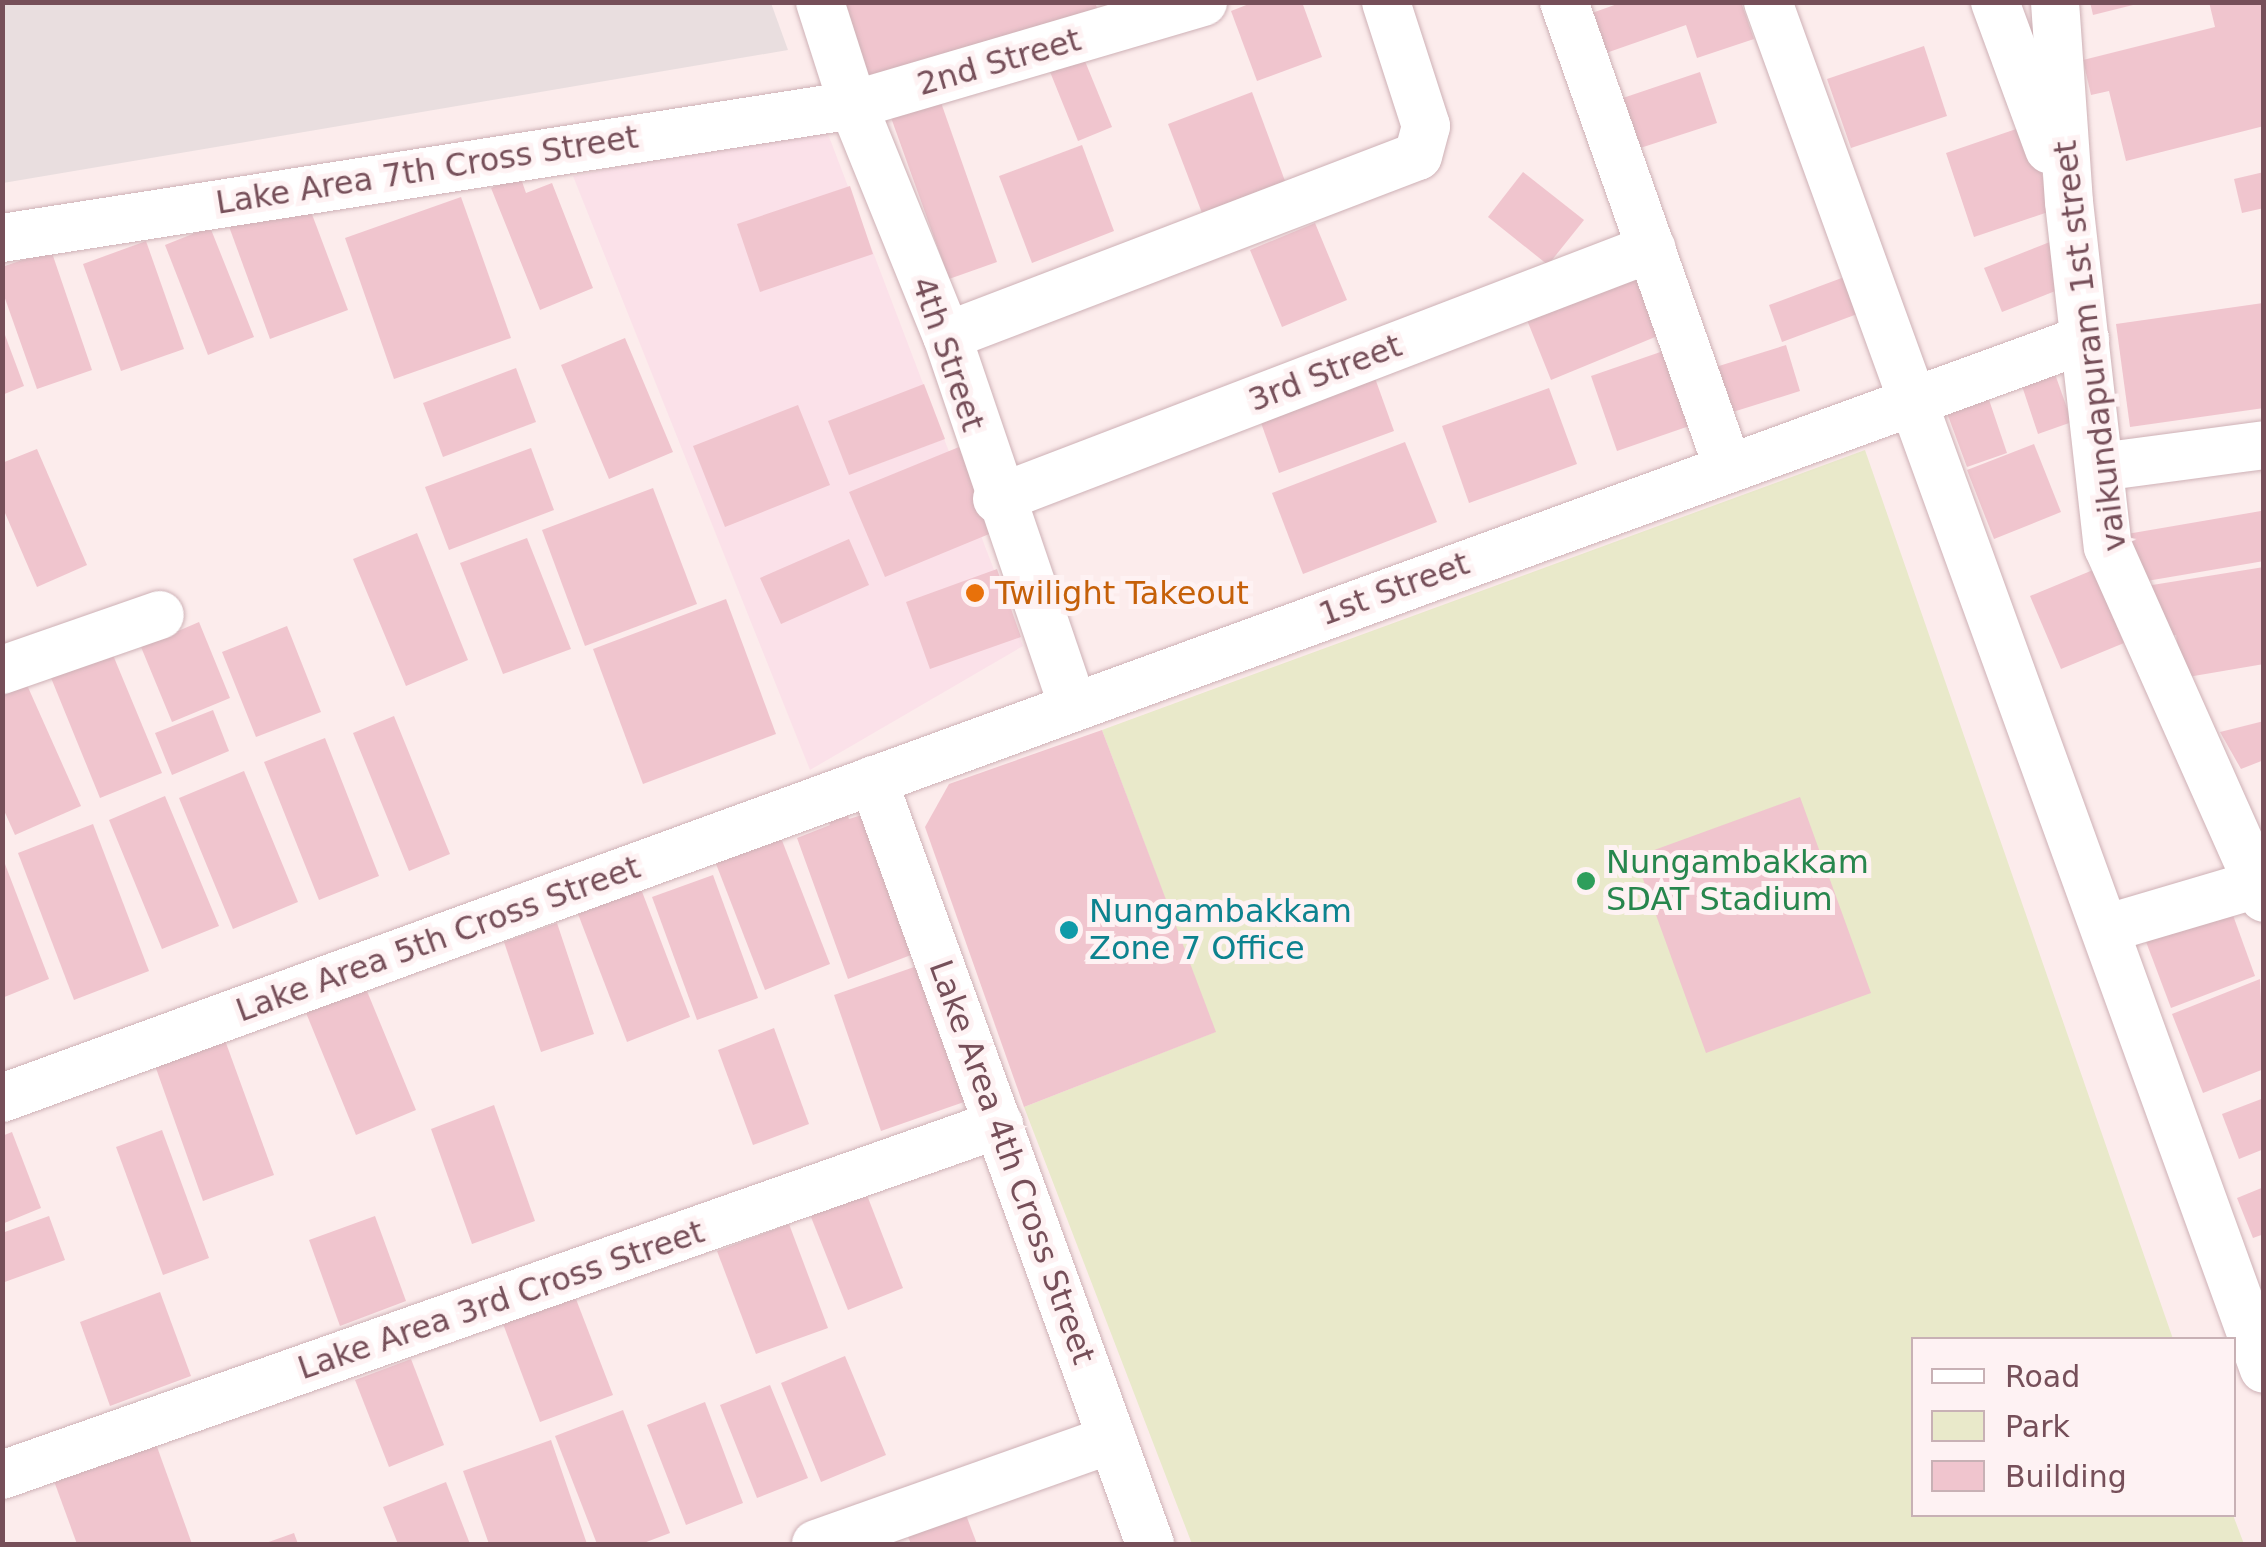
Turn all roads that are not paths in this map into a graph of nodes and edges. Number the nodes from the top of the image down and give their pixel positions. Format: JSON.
{"nodes":[{"id":1,"x":820,"y":2,"type":"edge"},
{"id":2,"x":1203,"y":2,"type":"edge"},
{"id":3,"x":1386,"y":2,"type":"edge"},
{"id":4,"x":1564,"y":2,"type":"edge"},
{"id":5,"x":1768,"y":2,"type":"edge"},
{"id":6,"x":1995,"y":2,"type":"edge"},
{"id":7,"x":2055,"y":2,"type":"edge"},
{"id":8,"x":853,"y":106,"type":"junction"},
{"id":9,"x":2069,"y":202,"type":"junction"},
{"id":10,"x":2,"y":238,"type":"edge"},
{"id":11,"x":1652,"y":248,"type":"junction"},
{"id":12,"x":947,"y":336,"type":"junction"},
{"id":13,"x":2085,"y":339,"type":"junction"},
{"id":14,"x":1914,"y":396,"type":"junction"},
{"id":15,"x":2264,"y":444,"type":"edge"},
{"id":16,"x":1728,"y":466,"type":"junction"},
{"id":17,"x":2100,"y":467,"type":"junction"},
{"id":18,"x":997,"y":499,"type":"junction"},
{"id":19,"x":160,"y":615,"type":"dead end"},
{"id":20,"x":2,"y":670,"type":"edge"},
{"id":21,"x":1073,"y":706,"type":"junction"},
{"id":22,"x":873,"y":780,"type":"junction"},
{"id":23,"x":2260,"y":891,"type":"edge"},
{"id":24,"x":2105,"y":930,"type":"junction"},
{"id":25,"x":2,"y":1098,"type":"edge"},
{"id":26,"x":999,"y":1124,"type":"junction"},
{"id":27,"x":2249,"y":1287,"type":"edge"},
{"id":28,"x":2264,"y":1369,"type":"edge"},
{"id":29,"x":1112,"y":1439,"type":"junction"},
{"id":30,"x":2,"y":1475,"type":"edge"},
{"id":31,"x":816,"y":1544,"type":"edge"},
{"id":32,"x":1150,"y":1544,"type":"edge"}],
"edges":[{"from":1,"to":8,"type":"street","name":"4th Street"},
{"from":2,"to":8,"type":"street","name":"2nd Street"},
{"from":3,"to":12,"type":"street"},
{"from":4,"to":11,"type":"street"},
{"from":5,"to":14,"type":"street"},
{"from":6,"to":9,"type":"street"},
{"from":7,"to":9,"type":"street","name":"vaikundapuram 1st street"},
{"from":8,"to":10,"type":"street","name":"Lake Area 7th Cross Street"},
{"from":8,"to":12,"type":"street","name":"4th Street"},
{"from":9,"to":13,"type":"street","name":"vaikundapuram 1st street"},
{"from":11,"to":16,"type":"street"},
{"from":11,"to":18,"type":"street","name":"3rd Street"},
{"from":12,"to":18,"type":"street","name":"4th Street"},
{"from":13,"to":14,"type":"street","name":"1st Street"},
{"from":13,"to":17,"type":"street","name":"vaikundapuram 1st street"},
{"from":14,"to":16,"type":"street","name":"1st Street"},
{"from":14,"to":24,"type":"street"},
{"from":15,"to":17,"type":"street"},
{"from":16,"to":21,"type":"street","name":"1st Street"},
{"from":17,"to":23,"type":"street","name":"vaikundapuram 1st street"},
{"from":18,"to":21,"type":"street","name":"4th Street"},
{"from":19,"to":20,"type":"street"},
{"from":21,"to":22,"type":"street","name":"1st Street"},
{"from":22,"to":25,"type":"street","name":"Lake Area 5th Cross Street"},
{"from":22,"to":26,"type":"street","name":"Lake Area 4th Cross Street"},
{"from":23,"to":24,"type":"street"},
{"from":24,"to":27,"type":"street"},
{"from":26,"to":29,"type":"street","name":"Lake Area 4th Cross Street"},
{"from":26,"to":30,"type":"street","name":"Lake Area 3rd Cross Street"},
{"from":27,"to":28,"type":"street"},
{"from":29,"to":31,"type":"street"},
{"from":29,"to":32,"type":"street","name":"Lake Area 4th Cross Street"}]}
